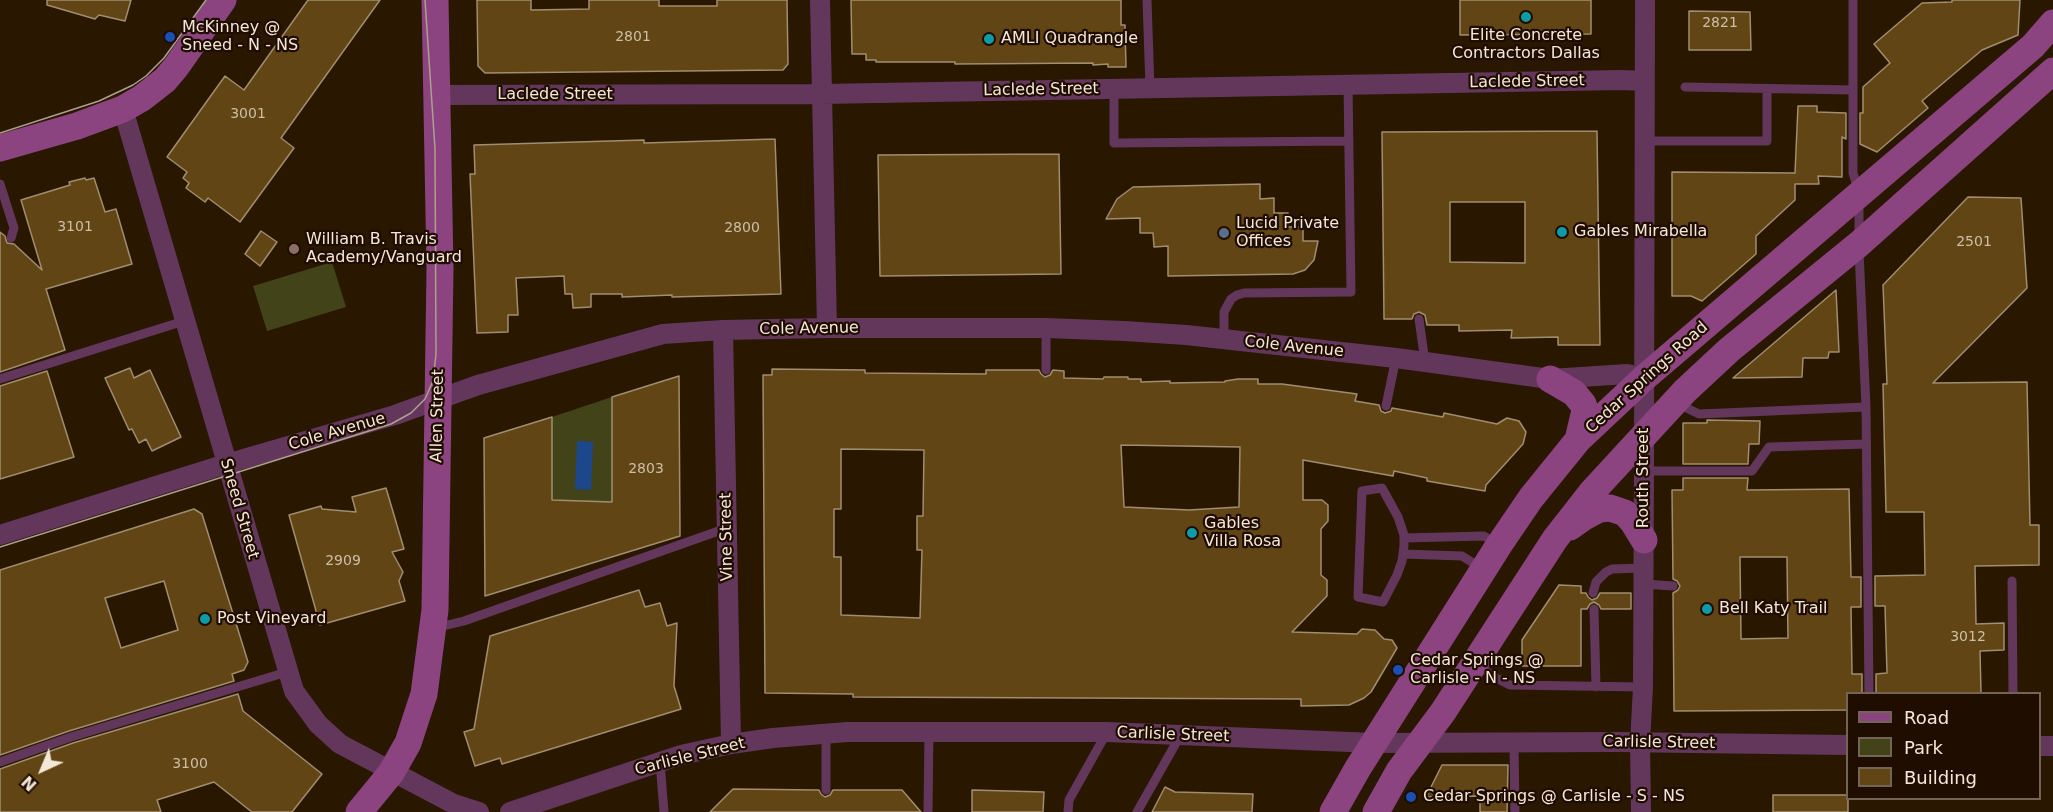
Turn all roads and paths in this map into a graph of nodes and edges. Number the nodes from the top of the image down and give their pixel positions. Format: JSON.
{"nodes":[{"id":1,"x":223,"y":0,"type":"edge"},
{"id":2,"x":435,"y":0,"type":"edge"},
{"id":3,"x":820,"y":0,"type":"edge"},
{"id":4,"x":1147,"y":0,"type":"edge"},
{"id":5,"x":1645,"y":0,"type":"edge"},
{"id":6,"x":1853,"y":0,"type":"edge"},
{"id":7,"x":2053,"y":23,"type":"edge"},
{"id":8,"x":2053,"y":71,"type":"edge"},
{"id":9,"x":1645,"y":81,"type":"junction"},
{"id":10,"x":1348,"y":85,"type":"junction"},
{"id":11,"x":1684,"y":87,"type":"dead end"},
{"id":12,"x":1150,"y":88,"type":"junction"},
{"id":13,"x":1767,"y":88,"type":"junction"},
{"id":14,"x":1114,"y":89,"type":"junction"},
{"id":15,"x":1853,"y":90,"type":"junction"},
{"id":16,"x":821,"y":94,"type":"junction"},
{"id":17,"x":437,"y":95,"type":"junction"},
{"id":18,"x":123,"y":109,"type":"junction"},
{"id":19,"x":1349,"y":141,"type":"junction"},
{"id":20,"x":1645,"y":141,"type":"junction"},
{"id":21,"x":0,"y":148,"type":"edge"},
{"id":22,"x":0,"y":184,"type":"edge"},
{"id":23,"x":1859,"y":195,"type":"junction"},
{"id":24,"x":11,"y":238,"type":"dead end"},
{"id":25,"x":1859,"y":244,"type":"junction"},
{"id":26,"x":1419,"y":319,"type":"dead end"},
{"id":27,"x":184,"y":321,"type":"junction"},
{"id":28,"x":827,"y":328,"type":"junction"},
{"id":29,"x":1046,"y":328,"type":"junction"},
{"id":30,"x":723,"y":330,"type":"junction"},
{"id":31,"x":1224,"y":339,"type":"junction"},
{"id":32,"x":1396,"y":358,"type":"junction"},
{"id":33,"x":1425,"y":362,"type":"junction"},
{"id":34,"x":1046,"y":370,"type":"dead end"},
{"id":35,"x":1644,"y":378,"type":"junction"},
{"id":36,"x":0,"y":379,"type":"edge"},
{"id":37,"x":1550,"y":380,"type":"junction"},
{"id":38,"x":438,"y":399,"type":"junction"},
{"id":39,"x":1675,"y":402,"type":"junction"},
{"id":40,"x":1386,"y":406,"type":"dead end"},
{"id":41,"x":1866,"y":407,"type":"junction"},
{"id":42,"x":1644,"y":435,"type":"junction"},
{"id":43,"x":1578,"y":440,"type":"junction"},
{"id":44,"x":1866,"y":444,"type":"junction"},
{"id":45,"x":226,"y":464,"type":"junction"},
{"id":46,"x":1644,"y":471,"type":"junction"},
{"id":47,"x":727,"y":528,"type":"junction"},
{"id":48,"x":0,"y":535,"type":"edge"},
{"id":49,"x":1404,"y":538,"type":"junction"},
{"id":50,"x":1555,"y":539,"type":"junction"},
{"id":51,"x":1644,"y":540,"type":"junction"},
{"id":52,"x":1499,"y":545,"type":"junction"},
{"id":53,"x":1403,"y":554,"type":"junction"},
{"id":54,"x":1483,"y":570,"type":"junction"},
{"id":55,"x":1644,"y":576,"type":"junction"},
{"id":56,"x":2012,"y":581,"type":"dead end"},
{"id":57,"x":1673,"y":586,"type":"dead end"},
{"id":58,"x":1593,"y":593,"type":"dead end"},
{"id":59,"x":1594,"y":609,"type":"dead end"},
{"id":60,"x":433,"y":628,"type":"junction"},
{"id":61,"x":1477,"y":662,"type":"junction"},
{"id":62,"x":287,"y":672,"type":"junction"},
{"id":63,"x":1596,"y":687,"type":"junction"},
{"id":64,"x":1643,"y":687,"type":"junction"},
{"id":65,"x":1869,"y":692,"type":"edge"},
{"id":66,"x":2013,"y":692,"type":"edge"},
{"id":67,"x":929,"y":732,"type":"junction"},
{"id":68,"x":1107,"y":732,"type":"junction"},
{"id":69,"x":826,"y":734,"type":"junction"},
{"id":70,"x":1180,"y":735,"type":"junction"},
{"id":71,"x":1374,"y":743,"type":"junction"},
{"id":72,"x":1420,"y":743,"type":"junction"},
{"id":73,"x":1514,"y":743,"type":"junction"},
{"id":74,"x":1640,"y":743,"type":"junction"},
{"id":75,"x":731,"y":744,"type":"junction"},
{"id":76,"x":1846,"y":745,"type":"edge"},
{"id":77,"x":0,"y":762,"type":"edge"},
{"id":78,"x":660,"y":762,"type":"junction"},
{"id":79,"x":391,"y":773,"type":"junction"},
{"id":80,"x":826,"y":790,"type":"dead end"},
{"id":81,"x":359,"y":812,"type":"edge"},
{"id":82,"x":479,"y":812,"type":"edge"},
{"id":83,"x":510,"y":812,"type":"edge"},
{"id":84,"x":664,"y":812,"type":"edge"},
{"id":85,"x":928,"y":812,"type":"edge"},
{"id":86,"x":1068,"y":812,"type":"edge"},
{"id":87,"x":1137,"y":812,"type":"edge"},
{"id":88,"x":1333,"y":812,"type":"edge"},
{"id":89,"x":1376,"y":812,"type":"edge"},
{"id":90,"x":1515,"y":812,"type":"edge"},
{"id":91,"x":1641,"y":812,"type":"edge"}],
"edges":[{"from":1,"to":18,"type":"main road"},
{"from":2,"to":17,"type":"main road","name":"Allen Street"},
{"from":3,"to":16,"type":"street"},
{"from":4,"to":12,"type":"lane"},
{"from":5,"to":9,"type":"street","name":"Routh Street"},
{"from":6,"to":15,"type":"lane"},
{"from":7,"to":23,"type":"main road","name":"Cedar Springs Road"},
{"from":8,"to":25,"type":"main road"},
{"from":9,"to":10,"type":"street","name":"Laclede Street"},
{"from":9,"to":20,"type":"street","name":"Routh Street"},
{"from":10,"to":12,"type":"street","name":"Laclede Street"},
{"from":10,"to":19,"type":"lane"},
{"from":11,"to":13,"type":"lane"},
{"from":12,"to":14,"type":"street","name":"Laclede Street"},
{"from":13,"to":15,"type":"lane"},
{"from":13,"to":20,"type":"lane"},
{"from":14,"to":16,"type":"street","name":"Laclede Street"},
{"from":14,"to":19,"type":"lane"},
{"from":15,"to":23,"type":"lane"},
{"from":16,"to":17,"type":"street","name":"Laclede Street"},
{"from":16,"to":28,"type":"street"},
{"from":17,"to":38,"type":"main road","name":"Allen Street"},
{"from":18,"to":21,"type":"main road"},
{"from":18,"to":27,"type":"street","name":"Sneed Street"},
{"from":19,"to":31,"type":"lane"},
{"from":20,"to":35,"type":"street","name":"Routh Street"},
{"from":22,"to":24,"type":"lane"},
{"from":23,"to":25,"type":"lane"},
{"from":23,"to":35,"type":"main road","name":"Cedar Springs Road"},
{"from":25,"to":39,"type":"main road"},
{"from":25,"to":41,"type":"lane"},
{"from":26,"to":33,"type":"lane"},
{"from":27,"to":36,"type":"lane"},
{"from":27,"to":45,"type":"street","name":"Sneed Street"},
{"from":28,"to":29,"type":"street","name":"Cole Avenue"},
{"from":28,"to":30,"type":"street","name":"Cole Avenue"},
{"from":29,"to":31,"type":"street","name":"Cole Avenue"},
{"from":29,"to":34,"type":"lane"},
{"from":30,"to":38,"type":"street","name":"Cole Avenue"},
{"from":30,"to":47,"type":"street","name":"Vine Street"},
{"from":31,"to":32,"type":"street","name":"Cole Avenue"},
{"from":32,"to":33,"type":"street","name":"Cole Avenue"},
{"from":32,"to":40,"type":"lane"},
{"from":33,"to":37,"type":"street","name":"Cole Avenue"},
{"from":35,"to":37,"type":"street","name":"Cole Avenue"},
{"from":35,"to":42,"type":"street","name":"Routh Street"},
{"from":35,"to":43,"type":"main road","name":"Cedar Springs Road"},
{"from":37,"to":43,"type":"main road"},
{"from":38,"to":45,"type":"street","name":"Cole Avenue"},
{"from":38,"to":60,"type":"main road","name":"Allen Street"},
{"from":39,"to":41,"type":"lane"},
{"from":39,"to":42,"type":"main road"},
{"from":41,"to":44,"type":"lane"},
{"from":42,"to":46,"type":"street","name":"Routh Street"},
{"from":42,"to":50,"type":"main road"},
{"from":43,"to":52,"type":"main road","name":"Cedar Springs Road"},
{"from":44,"to":46,"type":"lane"},
{"from":44,"to":65,"type":"lane"},
{"from":45,"to":48,"type":"street","name":"Cole Avenue"},
{"from":45,"to":62,"type":"street","name":"Sneed Street"},
{"from":46,"to":51,"type":"street","name":"Routh Street"},
{"from":47,"to":60,"type":"lane"},
{"from":47,"to":75,"type":"street","name":"Vine Street"},
{"from":49,"to":52,"type":"lane"},
{"from":49,"to":53,"type":"lane"},
{"from":49,"to":53,"type":"lane"},
{"from":50,"to":51,"type":"main road"},
{"from":50,"to":61,"type":"main road"},
{"from":51,"to":55,"type":"street","name":"Routh Street"},
{"from":52,"to":54,"type":"main road","name":"Cedar Springs Road"},
{"from":53,"to":54,"type":"lane"},
{"from":54,"to":71,"type":"main road","name":"Cedar Springs Road"},
{"from":55,"to":57,"type":"lane"},
{"from":55,"to":58,"type":"lane"},
{"from":55,"to":64,"type":"street","name":"Routh Street"},
{"from":56,"to":66,"type":"lane"},
{"from":59,"to":63,"type":"lane"},
{"from":60,"to":79,"type":"main road","name":"Allen Street"},
{"from":61,"to":63,"type":"lane"},
{"from":61,"to":72,"type":"main road"},
{"from":62,"to":77,"type":"lane"},
{"from":62,"to":79,"type":"street","name":"Sneed Street"},
{"from":63,"to":64,"type":"lane"},
{"from":64,"to":74,"type":"street","name":"Routh Street"},
{"from":67,"to":68,"type":"street","name":"Carlisle Street"},
{"from":67,"to":69,"type":"street","name":"Carlisle Street"},
{"from":67,"to":85,"type":"lane"},
{"from":68,"to":70,"type":"street","name":"Carlisle Street"},
{"from":68,"to":86,"type":"lane"},
{"from":69,"to":75,"type":"street","name":"Carlisle Street"},
{"from":69,"to":80,"type":"lane"},
{"from":70,"to":71,"type":"street","name":"Carlisle Street"},
{"from":70,"to":87,"type":"lane"},
{"from":71,"to":72,"type":"street","name":"Carlisle Street"},
{"from":71,"to":88,"type":"main road","name":"Cedar Springs Road"},
{"from":72,"to":73,"type":"street","name":"Carlisle Street"},
{"from":72,"to":89,"type":"main road"},
{"from":73,"to":74,"type":"street","name":"Carlisle Street"},
{"from":73,"to":90,"type":"lane"},
{"from":74,"to":76,"type":"street","name":"Carlisle Street"},
{"from":74,"to":91,"type":"street","name":"Routh Street"},
{"from":75,"to":78,"type":"street","name":"Carlisle Street"},
{"from":78,"to":83,"type":"street","name":"Carlisle Street"},
{"from":78,"to":84,"type":"lane"},
{"from":79,"to":81,"type":"main road","name":"Allen Street"},
{"from":79,"to":82,"type":"street","name":"Sneed Street"}]}
